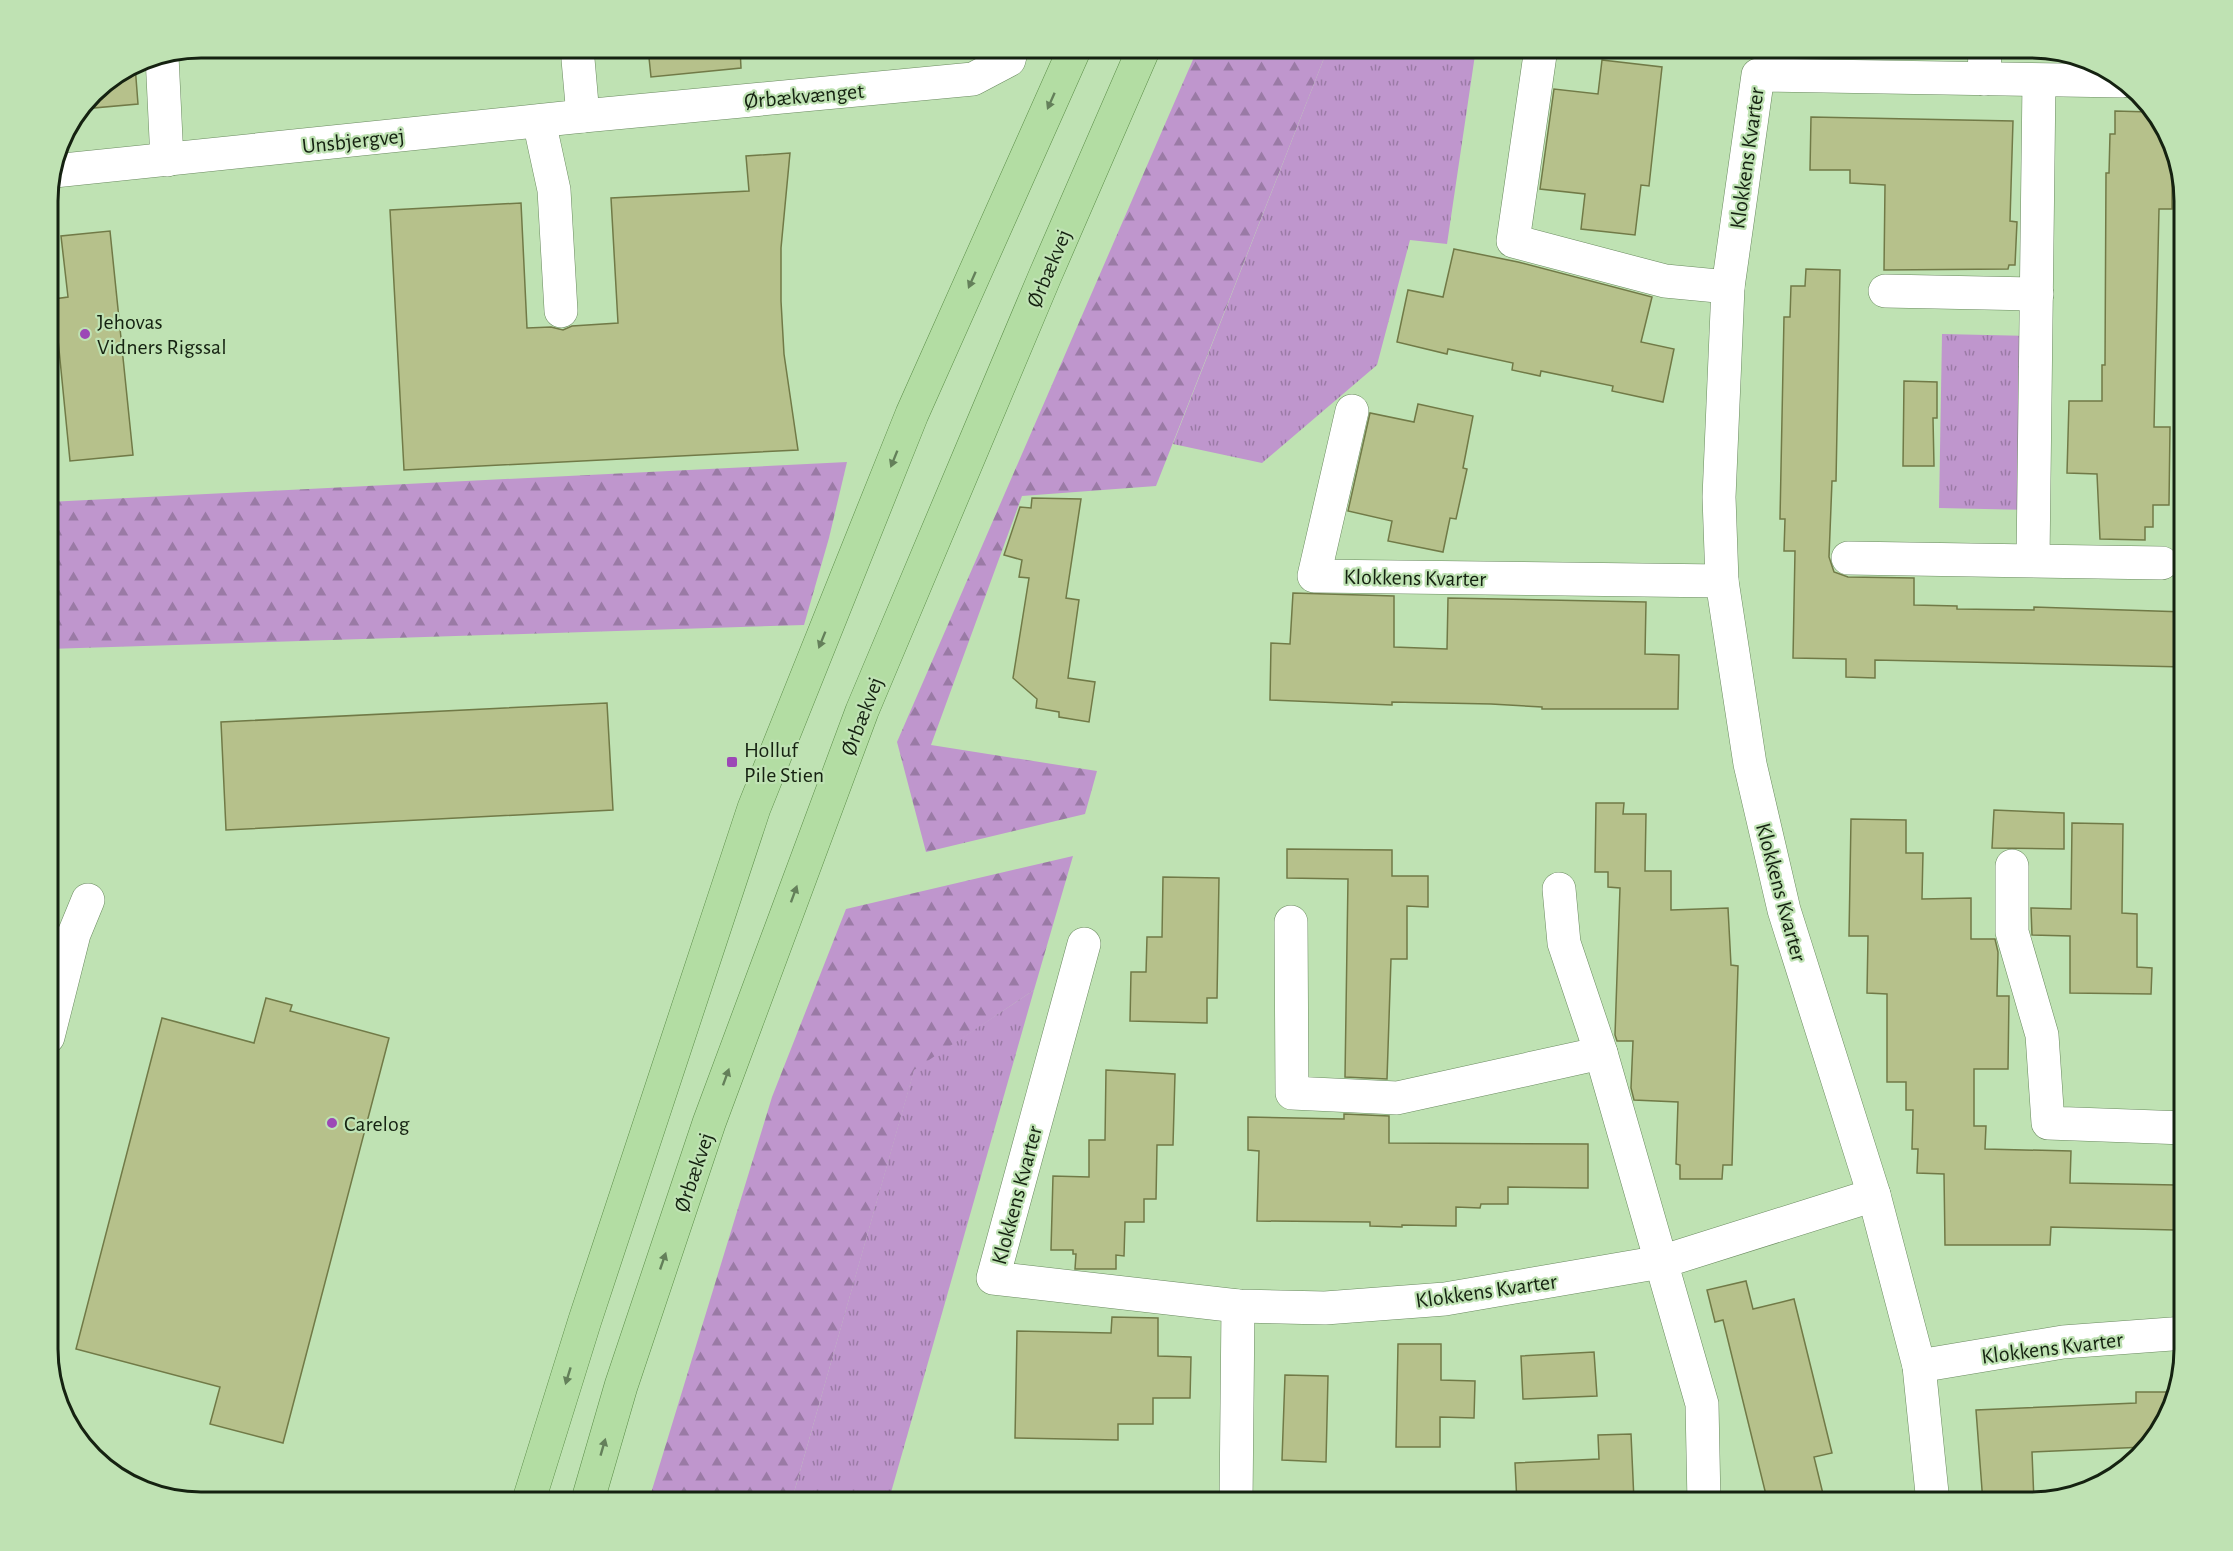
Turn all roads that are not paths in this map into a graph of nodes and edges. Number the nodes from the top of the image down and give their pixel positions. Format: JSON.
{"nodes":[{"id":1,"x":578,"y":59,"type":"edge"},
{"id":2,"x":1008,"y":59,"type":"edge"},
{"id":3,"x":1070,"y":59,"type":"edge"},
{"id":4,"x":1139,"y":59,"type":"edge"},
{"id":5,"x":1538,"y":59,"type":"edge"},
{"id":6,"x":1984,"y":63,"type":"edge"},
{"id":7,"x":162,"y":64,"type":"edge"},
{"id":8,"x":2039,"y":81,"type":"junction"},
{"id":9,"x":2108,"y":81,"type":"edge"},
{"id":10,"x":583,"y":116,"type":"junction"},
{"id":11,"x":539,"y":121,"type":"junction"},
{"id":12,"x":167,"y":160,"type":"junction"},
{"id":13,"x":62,"y":170,"type":"edge"},
{"id":14,"x":1728,"y":287,"type":"junction"},
{"id":15,"x":1886,"y":291,"type":"dead end"},
{"id":16,"x":2037,"y":294,"type":"junction"},
{"id":17,"x":561,"y":311,"type":"dead end"},
{"id":18,"x":1352,"y":411,"type":"dead end"},
{"id":19,"x":1848,"y":558,"type":"dead end"},
{"id":20,"x":2033,"y":560,"type":"junction"},
{"id":21,"x":2162,"y":563,"type":"dead end"},
{"id":22,"x":1722,"y":581,"type":"junction"},
{"id":23,"x":2012,"y":866,"type":"dead end"},
{"id":24,"x":1560,"y":889,"type":"dead end"},
{"id":25,"x":88,"y":900,"type":"dead end"},
{"id":26,"x":1291,"y":922,"type":"dead end"},
{"id":27,"x":1084,"y":944,"type":"dead end"},
{"id":28,"x":59,"y":993,"type":"edge"},
{"id":29,"x":1600,"y":1053,"type":"junction"},
{"id":30,"x":2174,"y":1128,"type":"edge"},
{"id":31,"x":1874,"y":1196,"type":"junction"},
{"id":32,"x":1661,"y":1262,"type":"junction"},
{"id":33,"x":1238,"y":1306,"type":"junction"},
{"id":34,"x":2174,"y":1334,"type":"edge"},
{"id":35,"x":1919,"y":1366,"type":"junction"},
{"id":36,"x":531,"y":1492,"type":"edge"},
{"id":37,"x":589,"y":1492,"type":"edge"},
{"id":38,"x":1236,"y":1492,"type":"edge"},
{"id":39,"x":1704,"y":1492,"type":"edge"},
{"id":40,"x":1932,"y":1492,"type":"edge"}],
"edges":[{"from":1,"to":10,"type":"street"},
{"from":2,"to":10,"type":"street","name":"Ørbækvænget"},
{"from":3,"to":36,"type":"main road","one_way":true},
{"from":37,"to":4,"type":"main road","name":"Ørbækvej","one_way":true},
{"from":5,"to":14,"type":"street"},
{"from":6,"to":8,"type":"street","name":"Klokkens Kvarter"},
{"from":6,"to":14,"type":"street","name":"Klokkens Kvarter"},
{"from":7,"to":12,"type":"street"},
{"from":8,"to":9,"type":"street","name":"Klokkens Kvarter"},
{"from":8,"to":16,"type":"street"},
{"from":10,"to":11,"type":"street","name":"Unsbjergvej"},
{"from":11,"to":12,"type":"street","name":"Unsbjergvej"},
{"from":11,"to":17,"type":"street"},
{"from":12,"to":13,"type":"street","name":"Unsbjergvej"},
{"from":14,"to":22,"type":"street","name":"Klokkens Kvarter"},
{"from":15,"to":16,"type":"street"},
{"from":16,"to":20,"type":"street"},
{"from":18,"to":22,"type":"street","name":"Klokkens Kvarter"},
{"from":19,"to":20,"type":"street"},
{"from":20,"to":21,"type":"street"},
{"from":22,"to":31,"type":"street","name":"Klokkens Kvarter"},
{"from":23,"to":30,"type":"street"},
{"from":24,"to":29,"type":"street"},
{"from":25,"to":28,"type":"street"},
{"from":26,"to":29,"type":"street"},
{"from":27,"to":33,"type":"street","name":"Klokkens Kvarter"},
{"from":29,"to":32,"type":"street"},
{"from":31,"to":32,"type":"street","name":"Klokkens Kvarter"},
{"from":31,"to":35,"type":"street","name":"Klokkens Kvarter"},
{"from":32,"to":33,"type":"street","name":"Klokkens Kvarter"},
{"from":32,"to":39,"type":"street"},
{"from":33,"to":38,"type":"street"},
{"from":34,"to":35,"type":"street","name":"Klokkens Kvarter"},
{"from":35,"to":40,"type":"street","name":"Klokkens Kvarter"}]}
